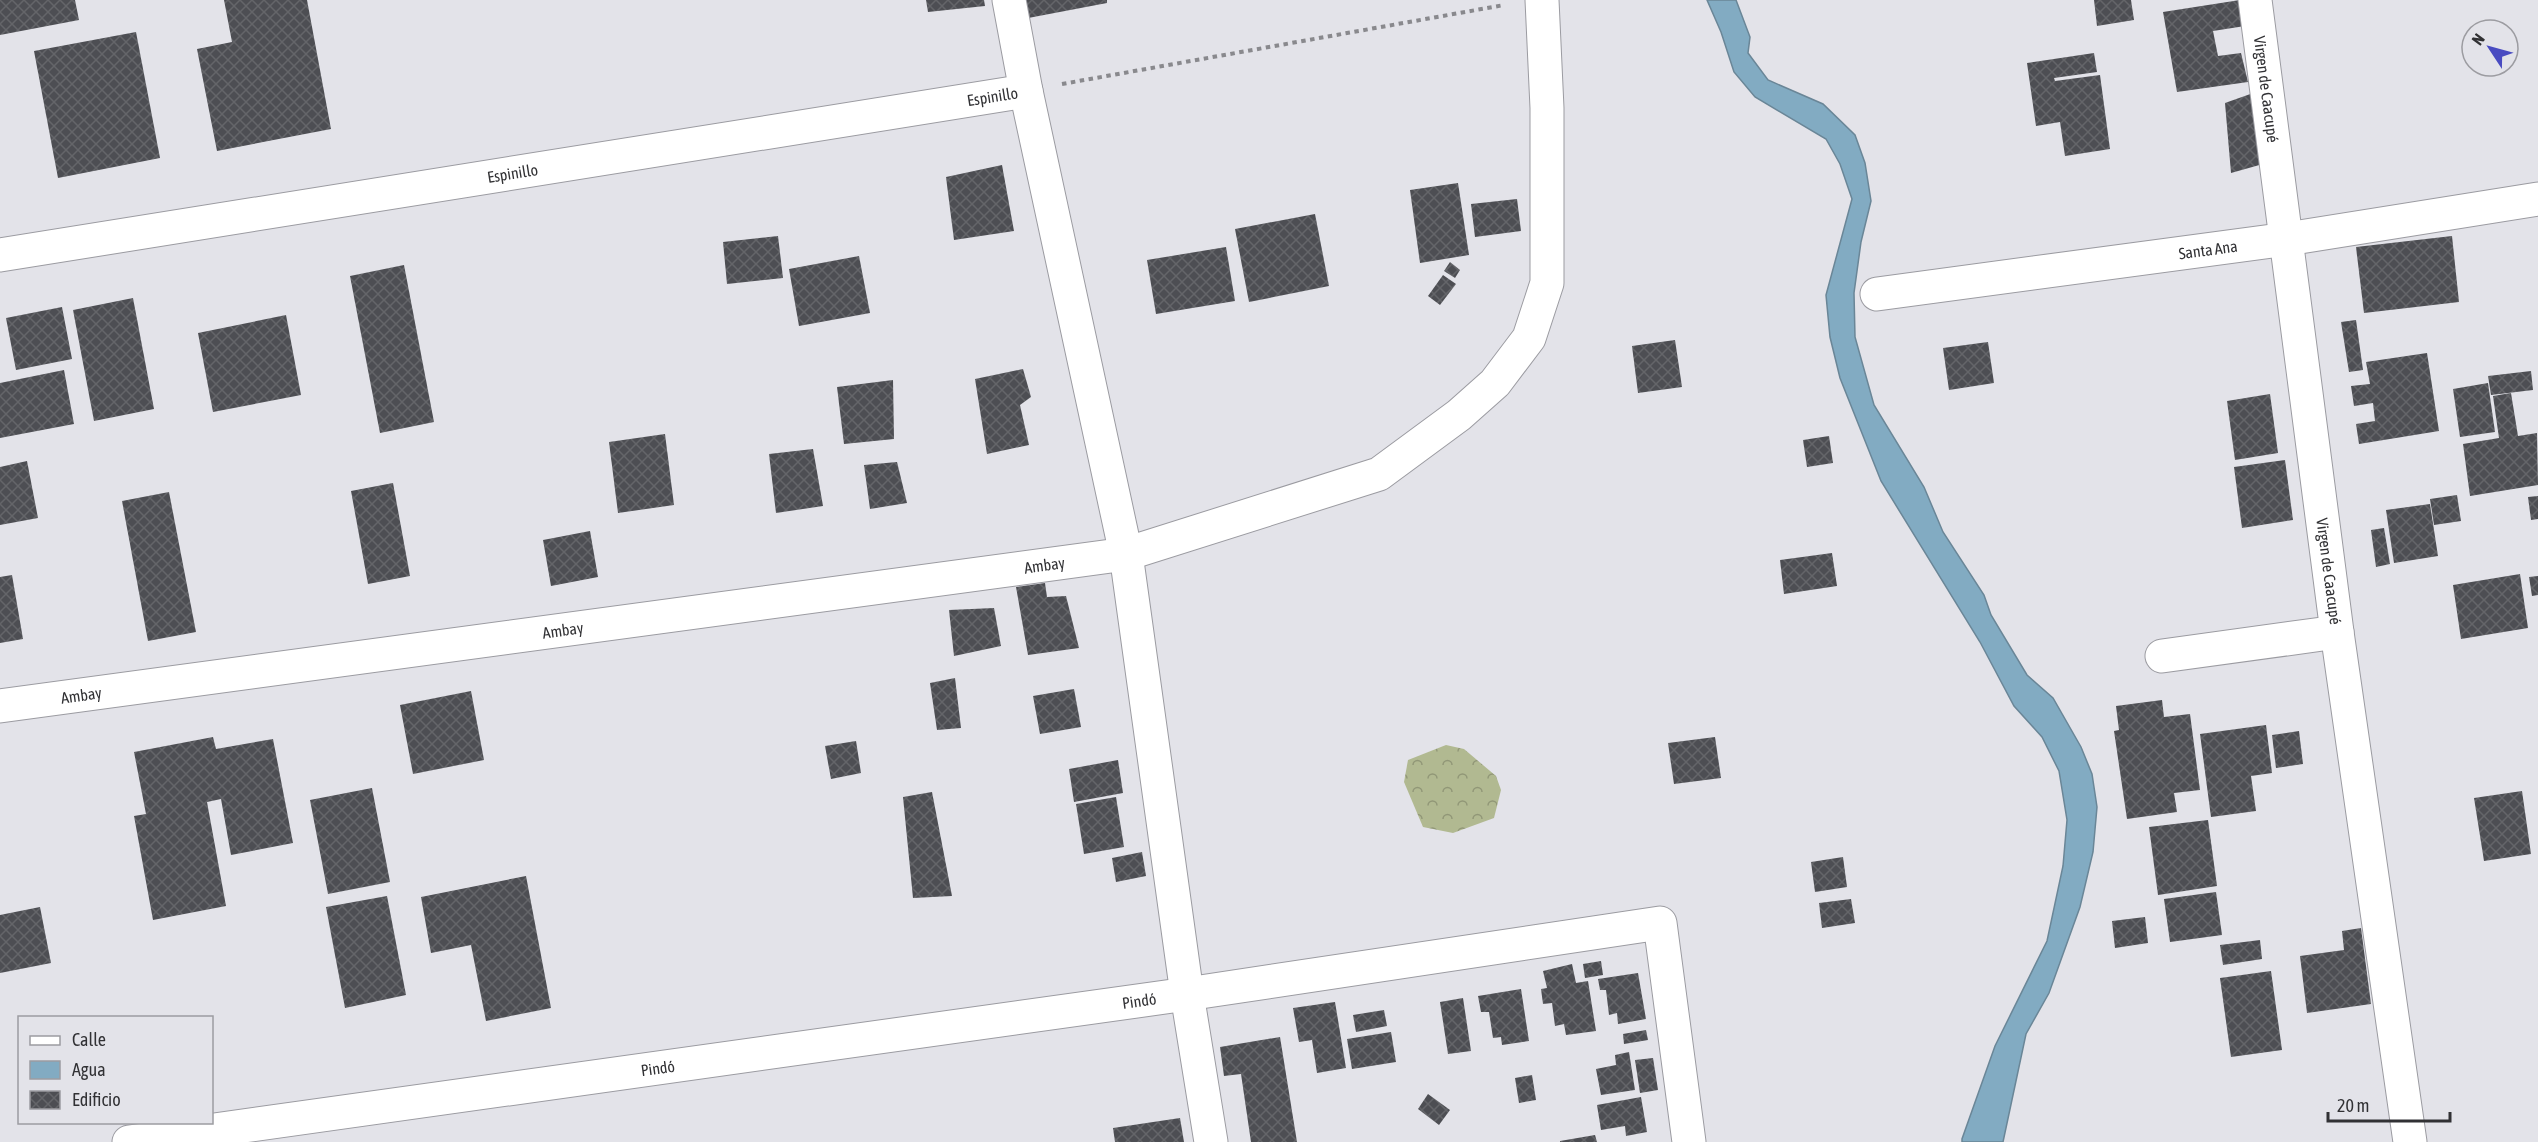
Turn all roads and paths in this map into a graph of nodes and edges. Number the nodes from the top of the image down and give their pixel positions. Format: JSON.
{"nodes":[{"id":1,"x":1009,"y":0,"type":"edge"},
{"id":2,"x":2255,"y":0,"type":"edge"},
{"id":3,"x":1526,"y":2,"type":"edge"},
{"id":4,"x":1026,"y":91,"type":"junction"},
{"id":5,"x":2538,"y":199,"type":"edge"},
{"id":6,"x":2286,"y":239,"type":"junction"},
{"id":7,"x":0,"y":255,"type":"edge"},
{"id":8,"x":1877,"y":294,"type":"dead end"},
{"id":9,"x":1126,"y":554,"type":"junction"},
{"id":10,"x":2337,"y":632,"type":"junction"},
{"id":11,"x":2162,"y":656,"type":"dead end"},
{"id":12,"x":0,"y":706,"type":"edge"},
{"id":13,"x":1187,"y":994,"type":"junction"},
{"id":14,"x":129,"y":1142,"type":"edge"},
{"id":15,"x":1211,"y":1142,"type":"edge"},
{"id":16,"x":1689,"y":1142,"type":"edge"},
{"id":17,"x":2410,"y":1142,"type":"edge"}],
"edges":[{"from":1,"to":4,"type":"street"},
{"from":2,"to":6,"type":"street","name":"Virgen de Caacupé"},
{"from":3,"to":4,"type":"path"},
{"from":3,"to":9,"type":"street","name":"Ambay"},
{"from":4,"to":7,"type":"street","name":"Espinillo"},
{"from":4,"to":9,"type":"street"},
{"from":5,"to":6,"type":"street","name":"Santa Ana"},
{"from":6,"to":8,"type":"street","name":"Santa Ana"},
{"from":6,"to":10,"type":"street","name":"Virgen de Caacupé"},
{"from":9,"to":12,"type":"street","name":"Ambay"},
{"from":9,"to":13,"type":"street"},
{"from":10,"to":11,"type":"street"},
{"from":10,"to":17,"type":"street","name":"Virgen de Caacupé"},
{"from":13,"to":14,"type":"street","name":"Pindó"},
{"from":13,"to":15,"type":"street"},
{"from":13,"to":16,"type":"street","name":"Pindó"}]}
